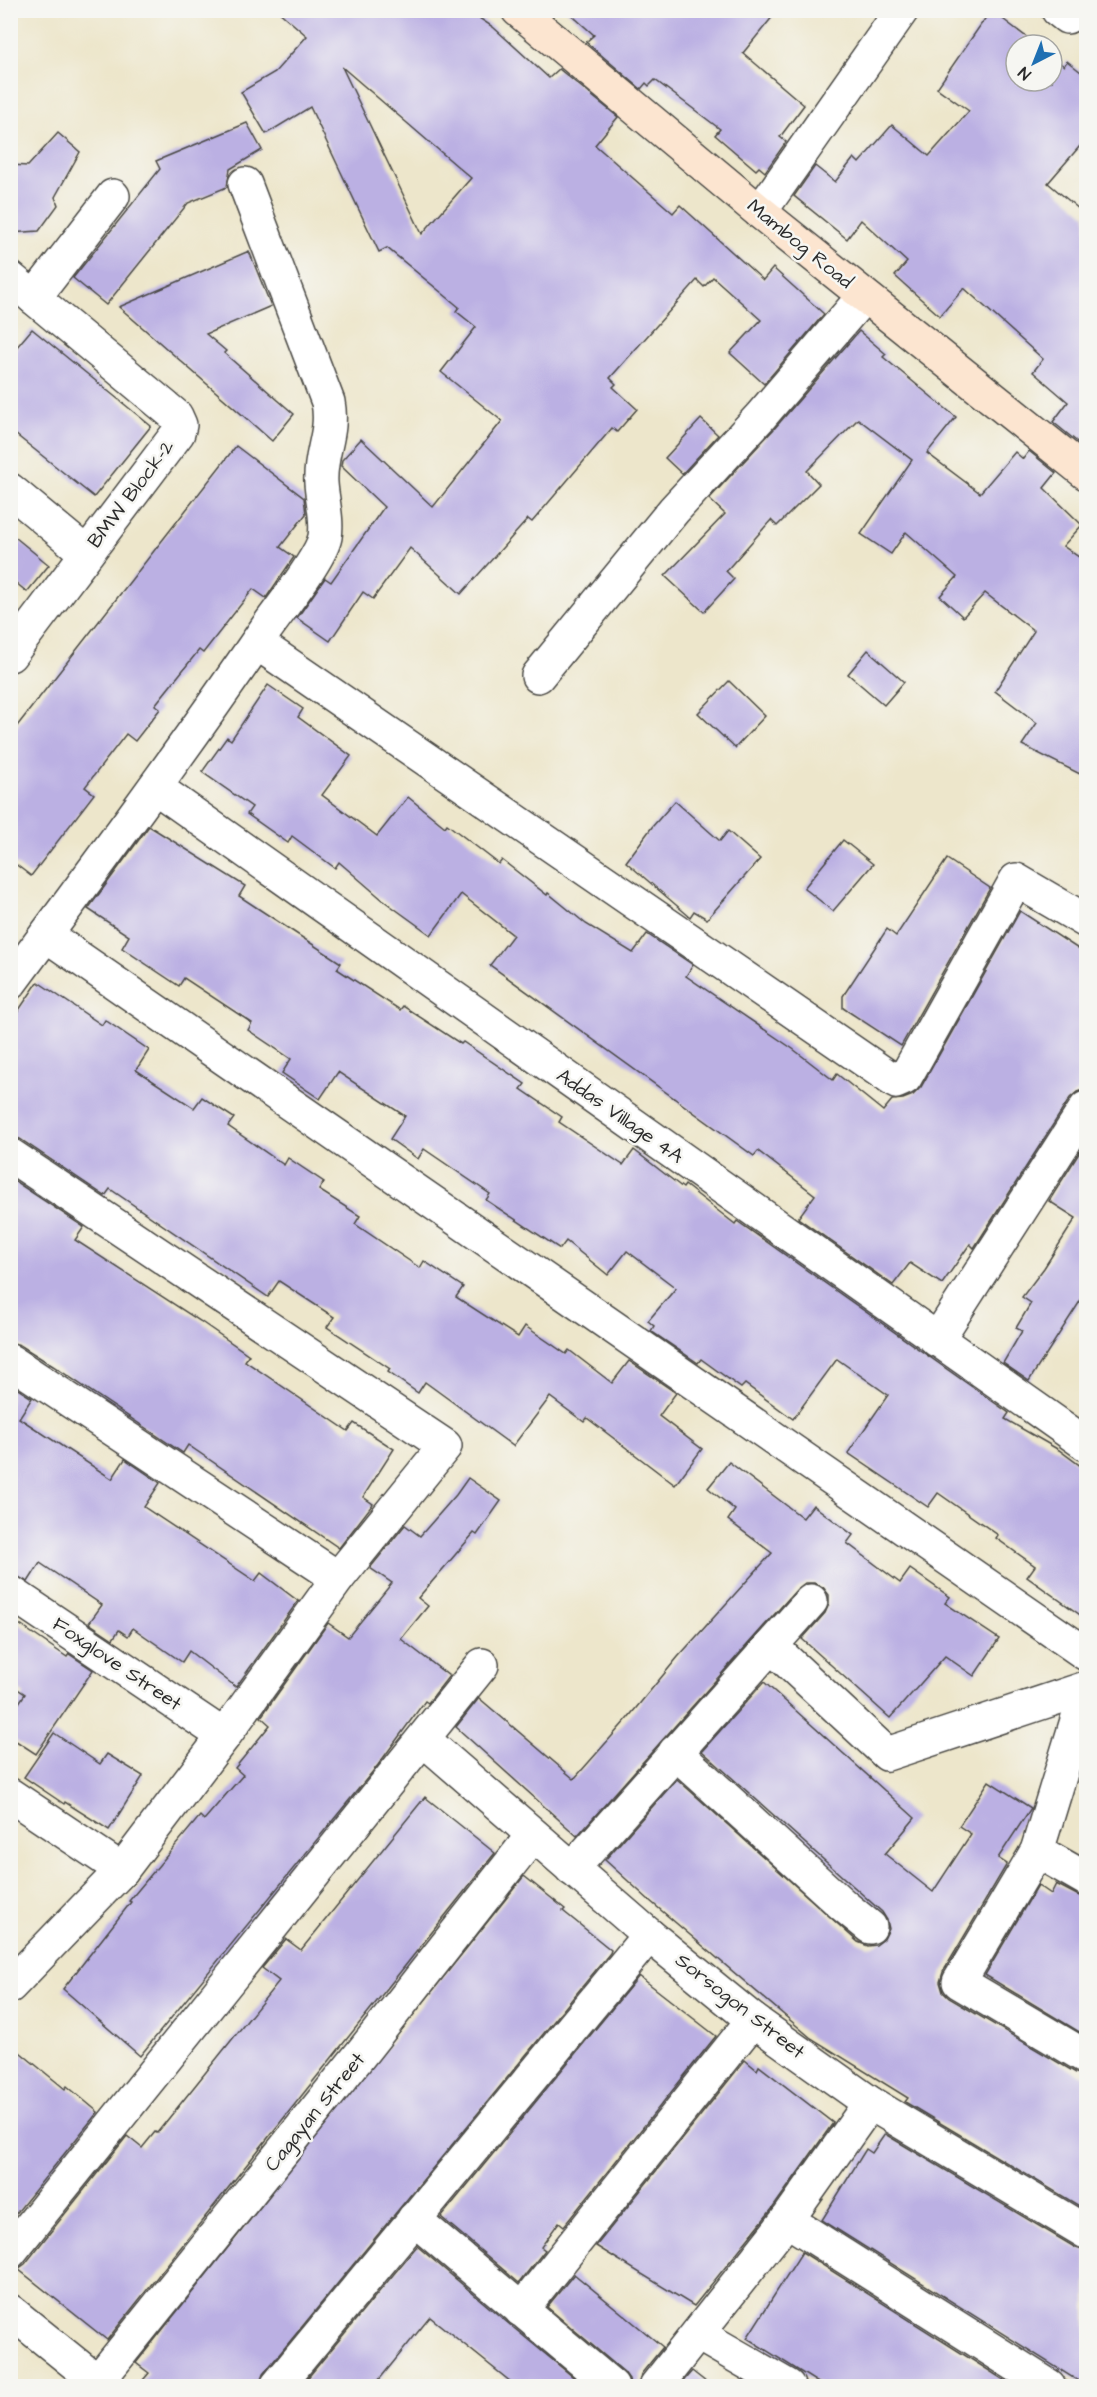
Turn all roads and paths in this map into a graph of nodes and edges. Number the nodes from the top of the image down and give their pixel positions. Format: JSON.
{"nodes":[{"id":1,"x":518,"y":10,"type":"edge"},
{"id":2,"x":902,"y":10,"type":"edge"},
{"id":3,"x":245,"y":184,"type":"dead end"},
{"id":4,"x":113,"y":196,"type":"dead end"},
{"id":5,"x":760,"y":212,"type":"junction"},
{"id":6,"x":22,"y":288,"type":"edge"},
{"id":7,"x":864,"y":296,"type":"junction"},
{"id":8,"x":1086,"y":473,"type":"edge"},
{"id":9,"x":10,"y":490,"type":"edge"},
{"id":10,"x":86,"y":553,"type":"junction"},
{"id":11,"x":256,"y":643,"type":"junction"},
{"id":12,"x":10,"y":655,"type":"edge"},
{"id":13,"x":538,"y":676,"type":"dead end"},
{"id":14,"x":154,"y":787,"type":"junction"},
{"id":15,"x":1086,"y":921,"type":"edge"},
{"id":16,"x":46,"y":935,"type":"junction"},
{"id":17,"x":10,"y":983,"type":"edge"},
{"id":18,"x":1086,"y":1108,"type":"edge"},
{"id":19,"x":10,"y":1155,"type":"edge"},
{"id":20,"x":937,"y":1340,"type":"junction"},
{"id":21,"x":10,"y":1361,"type":"edge"},
{"id":22,"x":1082,"y":1431,"type":"edge"},
{"id":23,"x":338,"y":1578,"type":"junction"},
{"id":24,"x":10,"y":1592,"type":"edge"},
{"id":25,"x":811,"y":1601,"type":"dead end"},
{"id":26,"x":771,"y":1646,"type":"junction"},
{"id":27,"x":1086,"y":1653,"type":"edge"},
{"id":28,"x":482,"y":1665,"type":"dead end"},
{"id":29,"x":1086,"y":1690,"type":"edge"},
{"id":30,"x":224,"y":1736,"type":"junction"},
{"id":31,"x":423,"y":1739,"type":"junction"},
{"id":32,"x":675,"y":1752,"type":"junction"},
{"id":33,"x":10,"y":1795,"type":"edge"},
{"id":34,"x":533,"y":1835,"type":"junction"},
{"id":35,"x":1037,"y":1851,"type":"junction"},
{"id":36,"x":572,"y":1869,"type":"junction"},
{"id":37,"x":122,"y":1870,"type":"junction"},
{"id":38,"x":1086,"y":1879,"type":"edge"},
{"id":39,"x":870,"y":1927,"type":"dead end"},
{"id":40,"x":649,"y":1935,"type":"junction"},
{"id":41,"x":10,"y":1986,"type":"edge"},
{"id":42,"x":753,"y":2020,"type":"junction"},
{"id":43,"x":1086,"y":2057,"type":"edge"},
{"id":44,"x":870,"y":2103,"type":"junction"},
{"id":45,"x":414,"y":2219,"type":"junction"},
{"id":46,"x":787,"y":2220,"type":"junction"},
{"id":47,"x":1086,"y":2232,"type":"edge"},
{"id":48,"x":10,"y":2252,"type":"edge"},
{"id":49,"x":521,"y":2310,"type":"junction"},
{"id":50,"x":10,"y":2311,"type":"edge"},
{"id":51,"x":698,"y":2334,"type":"junction"},
{"id":52,"x":98,"y":2385,"type":"edge"},
{"id":53,"x":278,"y":2386,"type":"edge"},
{"id":54,"x":612,"y":2386,"type":"edge"},
{"id":55,"x":656,"y":2386,"type":"edge"},
{"id":56,"x":788,"y":2386,"type":"edge"},
{"id":57,"x":1048,"y":2386,"type":"edge"}],
"edges":[{"from":1,"to":5,"type":"main road","name":"Mambog Road"},
{"from":2,"to":5,"type":"street"},
{"from":3,"to":11,"type":"street"},
{"from":4,"to":6,"type":"street"},
{"from":5,"to":7,"type":"main road","name":"Mambog Road"},
{"from":6,"to":10,"type":"street","name":"BMW Block-2"},
{"from":7,"to":8,"type":"main road","name":"Mambog Road"},
{"from":7,"to":13,"type":"street"},
{"from":9,"to":10,"type":"street"},
{"from":10,"to":12,"type":"street","name":"BMW Block-2"},
{"from":11,"to":14,"type":"street"},
{"from":11,"to":15,"type":"street"},
{"from":14,"to":16,"type":"street"},
{"from":14,"to":20,"type":"street","name":"Addas Village 4A"},
{"from":16,"to":17,"type":"street"},
{"from":16,"to":27,"type":"street"},
{"from":18,"to":20,"type":"street"},
{"from":19,"to":23,"type":"street"},
{"from":20,"to":22,"type":"street","name":"Addas Village 4A"},
{"from":21,"to":23,"type":"street"},
{"from":23,"to":30,"type":"street"},
{"from":24,"to":30,"type":"street","name":"Foxglove Street"},
{"from":25,"to":26,"type":"street"},
{"from":26,"to":29,"type":"street"},
{"from":26,"to":32,"type":"street"},
{"from":28,"to":31,"type":"street"},
{"from":29,"to":35,"type":"street"},
{"from":30,"to":37,"type":"street"},
{"from":31,"to":34,"type":"street","name":"Sorsogon Street"},
{"from":31,"to":48,"type":"street"},
{"from":32,"to":36,"type":"street"},
{"from":32,"to":39,"type":"street"},
{"from":33,"to":37,"type":"street"},
{"from":34,"to":36,"type":"street","name":"Sorsogon Street"},
{"from":34,"to":52,"type":"street","name":"Cagayan Street"},
{"from":35,"to":38,"type":"street"},
{"from":35,"to":43,"type":"street"},
{"from":36,"to":40,"type":"street","name":"Sorsogon Street"},
{"from":37,"to":41,"type":"street"},
{"from":40,"to":42,"type":"street","name":"Sorsogon Street"},
{"from":40,"to":45,"type":"street"},
{"from":42,"to":44,"type":"street","name":"Sorsogon Street"},
{"from":42,"to":49,"type":"street"},
{"from":44,"to":46,"type":"street"},
{"from":44,"to":47,"type":"street","name":"Sorsogon Street"},
{"from":45,"to":49,"type":"street"},
{"from":45,"to":53,"type":"street"},
{"from":46,"to":51,"type":"street"},
{"from":46,"to":57,"type":"street"},
{"from":49,"to":54,"type":"street"},
{"from":50,"to":52,"type":"street"},
{"from":51,"to":55,"type":"street"},
{"from":51,"to":56,"type":"street"}]}
